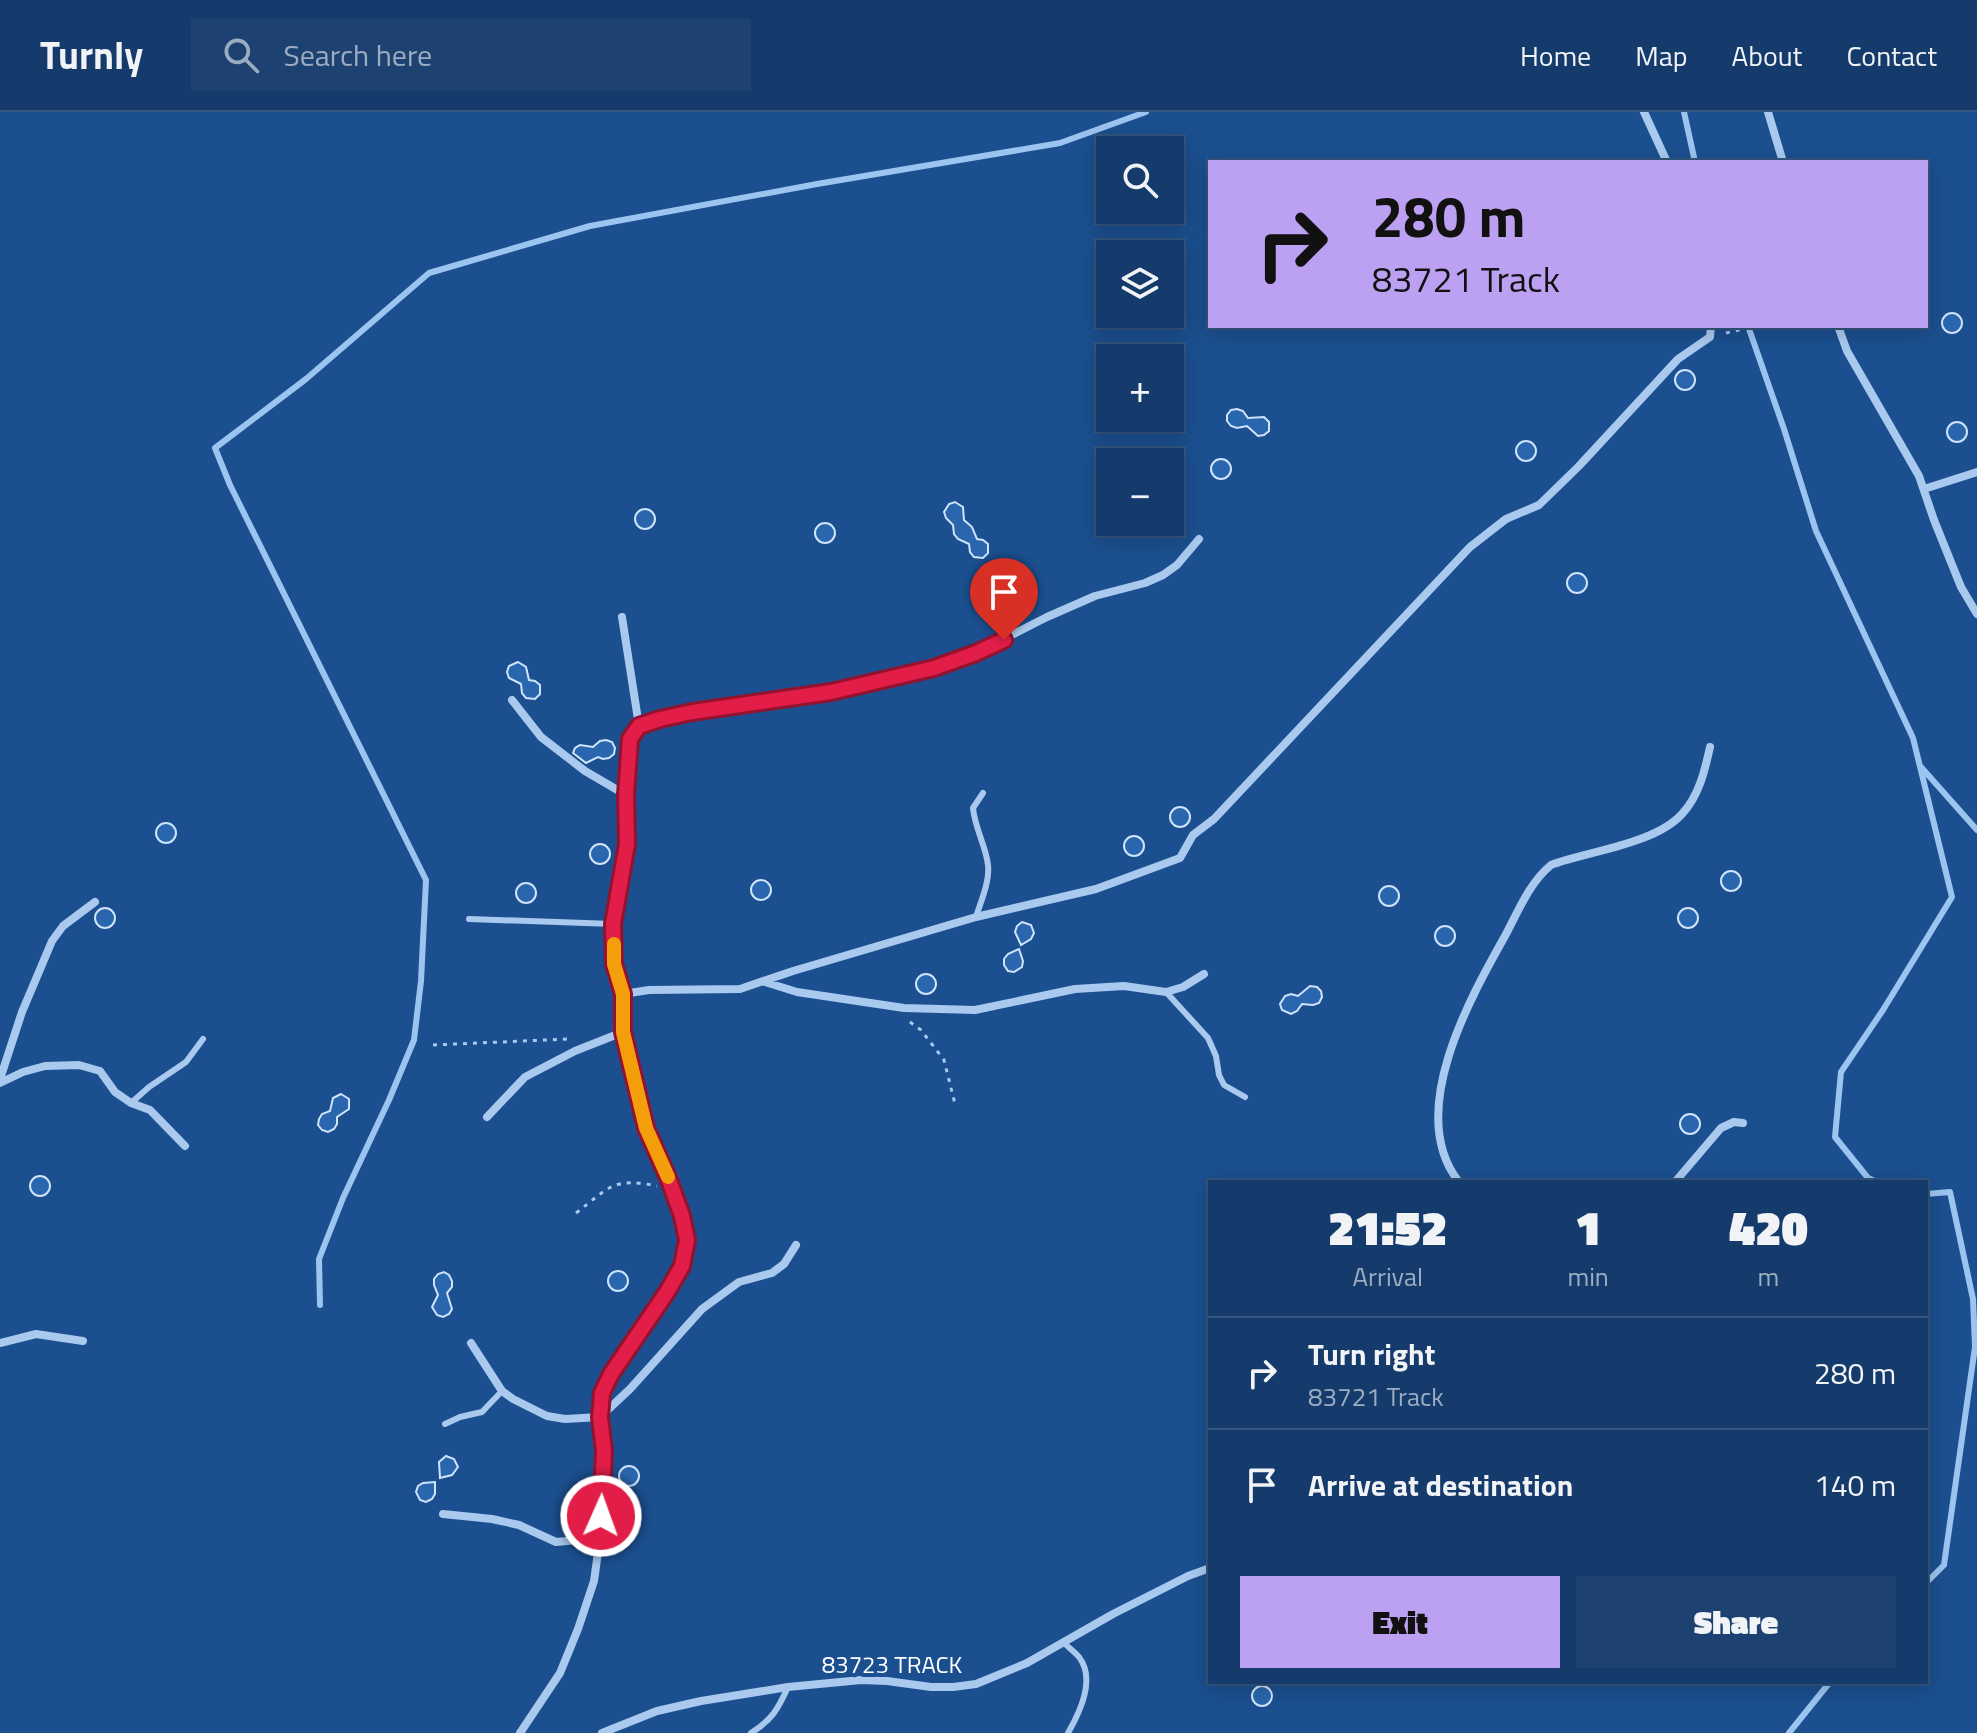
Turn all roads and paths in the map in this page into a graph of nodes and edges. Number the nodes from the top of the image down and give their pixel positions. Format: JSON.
{"nodes":[{"id":1,"x":1644,"y":112,"type":"edge"},
{"id":2,"x":1768,"y":112,"type":"edge"},
{"id":3,"x":1666,"y":160,"type":"edge"},
{"id":4,"x":1782,"y":160,"type":"edge"},
{"id":5,"x":1711,"y":328,"type":"edge"},
{"id":6,"x":1748,"y":328,"type":"edge"},
{"id":7,"x":1839,"y":328,"type":"edge"},
{"id":8,"x":1710,"y":337,"type":"junction"},
{"id":9,"x":1977,"y":472,"type":"edge"},
{"id":10,"x":1924,"y":489,"type":"junction"},
{"id":11,"x":1199,"y":539,"type":"dead end"},
{"id":12,"x":1977,"y":614,"type":"edge"},
{"id":13,"x":622,"y":617,"type":"dead end"},
{"id":14,"x":512,"y":700,"type":"dead end"},
{"id":15,"x":639,"y":726,"type":"junction"},
{"id":16,"x":1710,"y":747,"type":"dead end"},
{"id":17,"x":983,"y":793,"type":"dead end"},
{"id":18,"x":626,"y":795,"type":"junction"},
{"id":19,"x":95,"y":902,"type":"dead end"},
{"id":20,"x":976,"y":917,"type":"junction"},
{"id":21,"x":469,"y":919,"type":"dead end"},
{"id":22,"x":613,"y":924,"type":"junction"},
{"id":23,"x":1204,"y":974,"type":"dead end"},
{"id":24,"x":764,"y":981,"type":"junction"},
{"id":25,"x":1166,"y":992,"type":"junction"},
{"id":26,"x":623,"y":994,"type":"junction"},
{"id":27,"x":910,"y":1022,"type":"dead end"},
{"id":28,"x":623,"y":1032,"type":"junction"},
{"id":29,"x":203,"y":1039,"type":"dead end"},
{"id":30,"x":567,"y":1039,"type":"dead end"},
{"id":31,"x":433,"y":1045,"type":"dead end"},
{"id":32,"x":0,"y":1081,"type":"edge"},
{"id":33,"x":1245,"y":1097,"type":"dead end"},
{"id":34,"x":131,"y":1103,"type":"junction"},
{"id":35,"x":955,"y":1104,"type":"dead end"},
{"id":36,"x":487,"y":1117,"type":"dead end"},
{"id":37,"x":1743,"y":1123,"type":"dead end"},
{"id":38,"x":185,"y":1146,"type":"dead end"},
{"id":39,"x":1457,"y":1180,"type":"edge"},
{"id":40,"x":1677,"y":1180,"type":"edge"},
{"id":41,"x":673,"y":1189,"type":"junction"},
{"id":42,"x":576,"y":1213,"type":"dead end"},
{"id":43,"x":796,"y":1245,"type":"dead end"},
{"id":44,"x":83,"y":1341,"type":"dead end"},
{"id":45,"x":0,"y":1343,"type":"edge"},
{"id":46,"x":471,"y":1343,"type":"dead end"},
{"id":47,"x":502,"y":1391,"type":"junction"},
{"id":48,"x":600,"y":1417,"type":"junction"},
{"id":49,"x":445,"y":1424,"type":"dead end"},
{"id":50,"x":443,"y":1514,"type":"dead end"},
{"id":51,"x":600,"y":1538,"type":"junction"},
{"id":52,"x":1208,"y":1569,"type":"edge"},
{"id":53,"x":1064,"y":1643,"type":"junction"},
{"id":54,"x":788,"y":1687,"type":"junction"},
{"id":55,"x":520,"y":1733,"type":"edge"},
{"id":56,"x":602,"y":1733,"type":"edge"},
{"id":57,"x":751,"y":1733,"type":"edge"},
{"id":58,"x":1068,"y":1733,"type":"edge"}],
"edges":[{"from":1,"to":3,"type":"street"},
{"from":2,"to":4,"type":"street"},
{"from":5,"to":8,"type":"street"},
{"from":6,"to":8,"type":"path"},
{"from":7,"to":10,"type":"street"},
{"from":8,"to":20,"type":"street"},
{"from":9,"to":10,"type":"street"},
{"from":10,"to":12,"type":"street"},
{"from":11,"to":15,"type":"street"},
{"from":13,"to":15,"type":"street"},
{"from":14,"to":18,"type":"street"},
{"from":15,"to":18,"type":"street"},
{"from":16,"to":39,"type":"street"},
{"from":17,"to":20,"type":"lane"},
{"from":18,"to":22,"type":"street"},
{"from":19,"to":32,"type":"street"},
{"from":20,"to":24,"type":"street"},
{"from":21,"to":22,"type":"lane"},
{"from":22,"to":26,"type":"street"},
{"from":23,"to":25,"type":"street"},
{"from":24,"to":25,"type":"street"},
{"from":24,"to":26,"type":"street"},
{"from":25,"to":33,"type":"lane"},
{"from":26,"to":28,"type":"street"},
{"from":27,"to":35,"type":"path"},
{"from":28,"to":36,"type":"street"},
{"from":28,"to":41,"type":"street"},
{"from":29,"to":34,"type":"lane"},
{"from":30,"to":31,"type":"path"},
{"from":32,"to":34,"type":"street"},
{"from":34,"to":38,"type":"street"},
{"from":37,"to":40,"type":"street"},
{"from":41,"to":42,"type":"path"},
{"from":41,"to":48,"type":"street"},
{"from":43,"to":48,"type":"street"},
{"from":44,"to":45,"type":"street"},
{"from":46,"to":47,"type":"street"},
{"from":47,"to":48,"type":"street"},
{"from":47,"to":49,"type":"lane"},
{"from":48,"to":51,"type":"street"},
{"from":50,"to":51,"type":"street"},
{"from":51,"to":55,"type":"street"},
{"from":52,"to":53,"type":"street","name":"83723 TRACK"},
{"from":53,"to":54,"type":"street","name":"83723 TRACK"},
{"from":53,"to":58,"type":"lane"},
{"from":54,"to":56,"type":"street","name":"83723 TRACK"},
{"from":54,"to":57,"type":"lane"}]}
